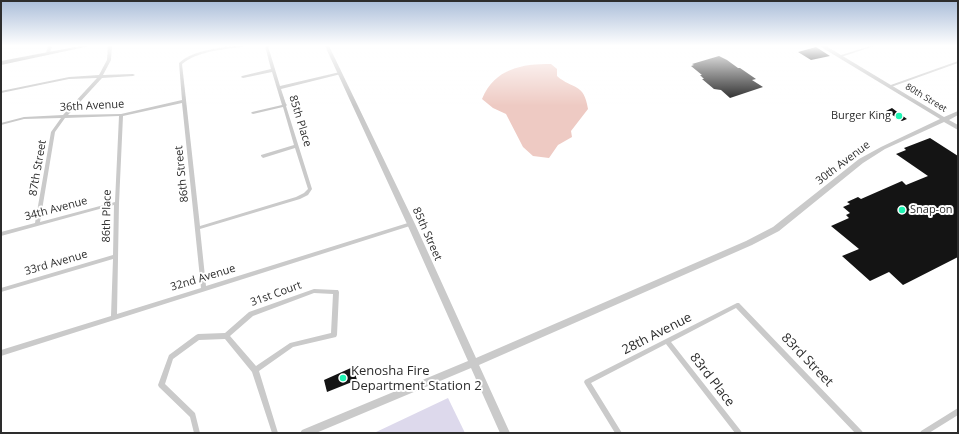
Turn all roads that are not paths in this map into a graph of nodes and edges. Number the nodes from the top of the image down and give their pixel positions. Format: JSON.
{"nodes":[{"id":1,"x":106,"y":66,"type":"edge"},
{"id":2,"x":180,"y":66,"type":"edge"},
{"id":3,"x":273,"y":66,"type":"edge"},
{"id":4,"x":337,"y":66,"type":"edge"},
{"id":5,"x":857,"y":66,"type":"edge"},
{"id":6,"x":946,"y":66,"type":"edge"},
{"id":7,"x":274,"y":70,"type":"junction"},
{"id":8,"x":340,"y":73,"type":"junction"},
{"id":9,"x":133,"y":75,"type":"dead end"},
{"id":10,"x":101,"y":76,"type":"junction"},
{"id":11,"x":243,"y":77,"type":"dead end"},
{"id":12,"x":890,"y":86,"type":"junction"},
{"id":13,"x":280,"y":88,"type":"junction"},
{"id":14,"x":1,"y":92,"type":"edge"},
{"id":15,"x":184,"y":100,"type":"junction"},
{"id":16,"x":285,"y":106,"type":"junction"},
{"id":17,"x":253,"y":113,"type":"dead end"},
{"id":18,"x":958,"y":113,"type":"edge"},
{"id":19,"x":121,"y":115,"type":"junction"},
{"id":20,"x":64,"y":117,"type":"junction"},
{"id":21,"x":943,"y":119,"type":"junction"},
{"id":22,"x":1,"y":124,"type":"edge"},
{"id":23,"x":958,"y":128,"type":"edge"},
{"id":24,"x":298,"y":146,"type":"junction"},
{"id":25,"x":263,"y":156,"type":"dead end"},
{"id":26,"x":117,"y":203,"type":"junction"},
{"id":27,"x":37,"y":224,"type":"junction"},
{"id":28,"x":411,"y":224,"type":"junction"},
{"id":29,"x":198,"y":228,"type":"junction"},
{"id":30,"x":1,"y":234,"type":"edge"},
{"id":31,"x":116,"y":256,"type":"junction"},
{"id":32,"x":204,"y":288,"type":"junction"},
{"id":33,"x":1,"y":290,"type":"edge"},
{"id":34,"x":737,"y":304,"type":"joint"},
{"id":35,"x":114,"y":317,"type":"junction"},
{"id":36,"x":226,"y":336,"type":"junction"},
{"id":37,"x":667,"y":341,"type":"junction"},
{"id":38,"x":1,"y":353,"type":"edge"},
{"id":39,"x":473,"y":363,"type":"junction"},
{"id":40,"x":255,"y":370,"type":"junction"},
{"id":41,"x":958,"y":411,"type":"edge"},
{"id":42,"x":196,"y":433,"type":"edge"},
{"id":43,"x":275,"y":433,"type":"edge"},
{"id":44,"x":305,"y":433,"type":"edge"},
{"id":45,"x":505,"y":433,"type":"edge"},
{"id":46,"x":619,"y":433,"type":"edge"},
{"id":47,"x":739,"y":433,"type":"edge"},
{"id":48,"x":860,"y":433,"type":"edge"},
{"id":49,"x":923,"y":433,"type":"edge"}],
"edges":[{"from":1,"to":10,"type":"street","name":"87th Street"},
{"from":2,"to":15,"type":"street","name":"86th Street"},
{"from":3,"to":7,"type":"street","name":"85th Place"},
{"from":4,"to":8,"type":"street","name":"85th Street"},
{"from":5,"to":12,"type":"street","name":"80th Street"},
{"from":6,"to":12,"type":"street"},
{"from":7,"to":11,"type":"street"},
{"from":7,"to":13,"type":"street","name":"85th Place"},
{"from":8,"to":13,"type":"street"},
{"from":8,"to":28,"type":"street","name":"85th Street"},
{"from":9,"to":10,"type":"street"},
{"from":10,"to":14,"type":"street"},
{"from":10,"to":20,"type":"street","name":"87th Street"},
{"from":12,"to":21,"type":"street","name":"80th Street"},
{"from":13,"to":16,"type":"street","name":"85th Place"},
{"from":15,"to":19,"type":"street","name":"36th Avenue"},
{"from":15,"to":29,"type":"street","name":"86th Street"},
{"from":16,"to":17,"type":"street"},
{"from":16,"to":24,"type":"street","name":"85th Place"},
{"from":18,"to":21,"type":"street","name":"30th Avenue"},
{"from":19,"to":20,"type":"street","name":"36th Avenue"},
{"from":19,"to":26,"type":"street","name":"86th Place"},
{"from":20,"to":22,"type":"street","name":"36th Avenue"},
{"from":20,"to":27,"type":"street","name":"87th Street"},
{"from":21,"to":23,"type":"street","name":"80th Street"},
{"from":21,"to":39,"type":"street","name":"30th Avenue"},
{"from":24,"to":25,"type":"street"},
{"from":24,"to":29,"type":"street","name":"85th Place"},
{"from":26,"to":27,"type":"street","name":"34th Avenue"},
{"from":26,"to":31,"type":"street","name":"86th Place"},
{"from":27,"to":30,"type":"street","name":"34th Avenue"},
{"from":28,"to":32,"type":"street","name":"32nd Avenue"},
{"from":28,"to":39,"type":"street","name":"85th Street"},
{"from":29,"to":32,"type":"street","name":"86th Street"},
{"from":31,"to":33,"type":"street","name":"33rd Avenue"},
{"from":31,"to":35,"type":"street","name":"86th Place"},
{"from":32,"to":35,"type":"street","name":"32nd Avenue"},
{"from":34,"to":37,"type":"street","name":"28th Avenue"},
{"from":34,"to":48,"type":"street","name":"83rd Street"},
{"from":35,"to":38,"type":"street","name":"32nd Avenue"},
{"from":36,"to":40,"type":"street"},
{"from":36,"to":40,"type":"street","name":"31st Court"},
{"from":36,"to":42,"type":"street"},
{"from":37,"to":46,"type":"street","name":"28th Avenue"},
{"from":37,"to":47,"type":"street","name":"83rd Place"},
{"from":39,"to":44,"type":"street","name":"30th Avenue"},
{"from":39,"to":45,"type":"street","name":"85th Street"},
{"from":40,"to":43,"type":"street"},
{"from":41,"to":49,"type":"street"}]}
